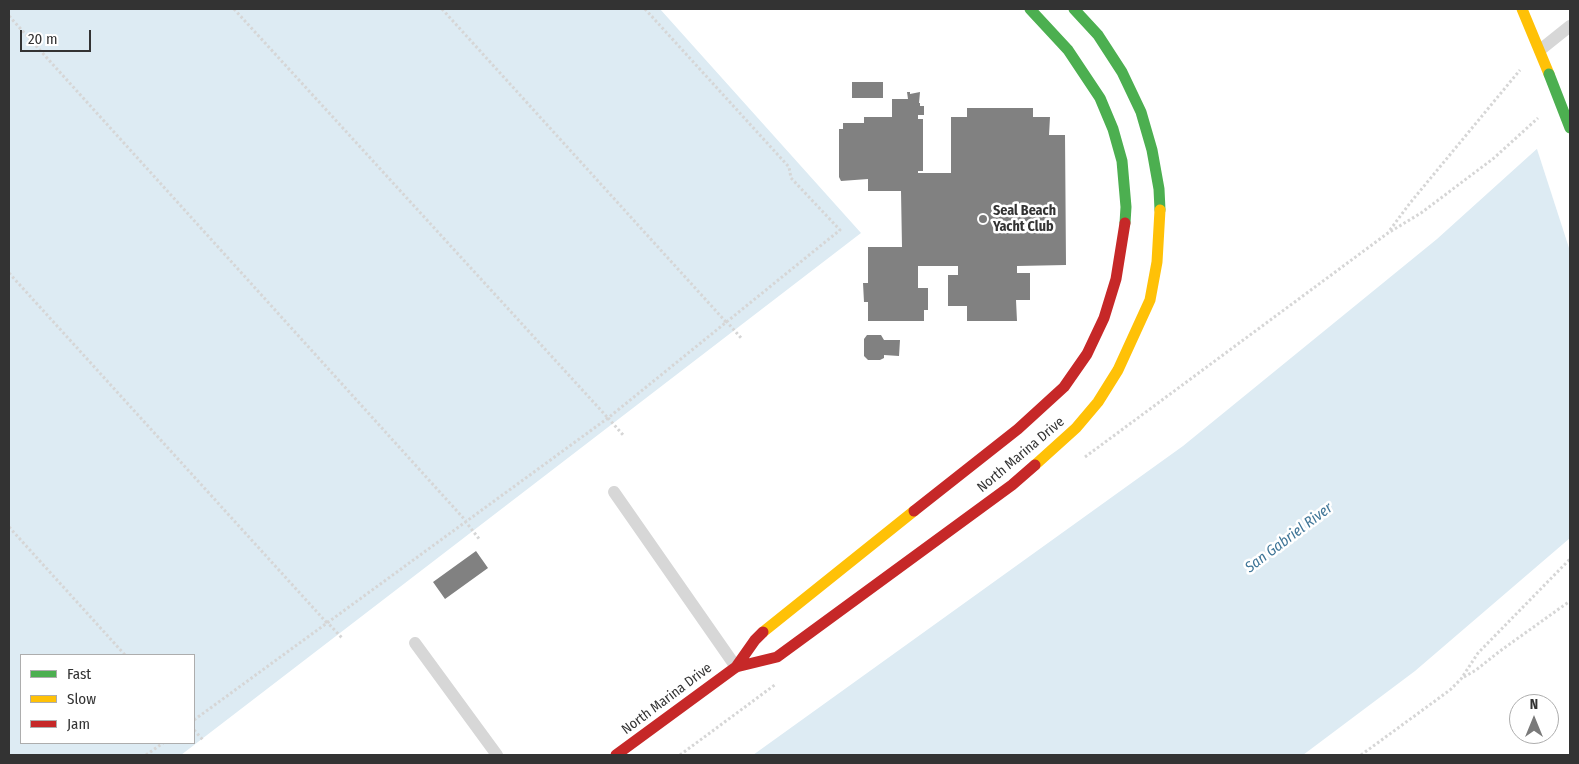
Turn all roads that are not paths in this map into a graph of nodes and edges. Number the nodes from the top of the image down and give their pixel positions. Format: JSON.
{"nodes":[{"id":1,"x":1030,"y":9,"type":"edge"},
{"id":2,"x":1074,"y":9,"type":"edge"},
{"id":3,"x":1522,"y":9,"type":"edge"},
{"id":4,"x":1570,"y":26,"type":"edge"},
{"id":5,"x":1540,"y":50,"type":"junction"},
{"id":6,"x":1570,"y":128,"type":"edge"},
{"id":7,"x":614,"y":492,"type":"dead end"},
{"id":8,"x":415,"y":643,"type":"dead end"},
{"id":9,"x":736,"y":666,"type":"junction"},
{"id":10,"x":497,"y":755,"type":"edge"},
{"id":11,"x":616,"y":755,"type":"edge"}],
"edges":[{"from":1,"to":9,"type":"main road","name":"North Marina Drive"},
{"from":2,"to":9,"type":"main road","name":"North Marina Drive"},
{"from":3,"to":5,"type":"main road"},
{"from":4,"to":5,"type":"lane"},
{"from":5,"to":6,"type":"main road","bridge":true},
{"from":7,"to":9,"type":"lane"},
{"from":8,"to":10,"type":"lane"},
{"from":9,"to":11,"type":"main road","name":"North Marina Drive"}]}
